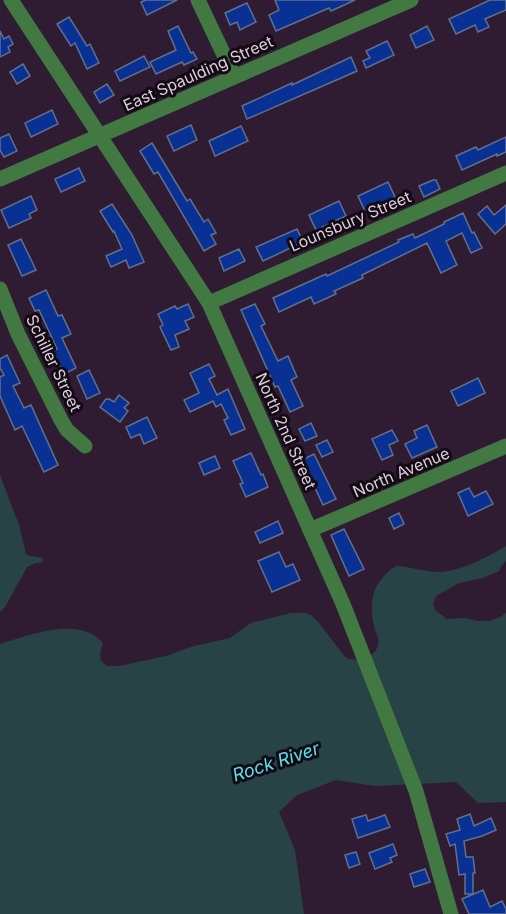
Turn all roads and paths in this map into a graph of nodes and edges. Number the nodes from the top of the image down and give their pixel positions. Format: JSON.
{"nodes":[{"id":1,"x":11,"y":0,"type":"edge"},
{"id":2,"x":198,"y":0,"type":"edge"},
{"id":3,"x":411,"y":0,"type":"edge"},
{"id":4,"x":234,"y":76,"type":"junction"},
{"id":5,"x":99,"y":136,"type":"junction"},
{"id":6,"x":506,"y":173,"type":"edge"},
{"id":7,"x":0,"y":179,"type":"edge"},
{"id":8,"x":0,"y":289,"type":"edge"},
{"id":9,"x":209,"y":303,"type":"junction"},
{"id":10,"x":85,"y":446,"type":"dead end"},
{"id":11,"x":506,"y":446,"type":"edge"},
{"id":12,"x":310,"y":530,"type":"junction"},
{"id":13,"x":451,"y":914,"type":"edge"}],
"edges":[{"from":1,"to":5,"type":"street","name":"North 2nd Street"},
{"from":2,"to":4,"type":"street"},
{"from":3,"to":4,"type":"street","name":"East Spaulding Street"},
{"from":4,"to":5,"type":"street","name":"East Spaulding Street"},
{"from":5,"to":7,"type":"street","name":"East Spaulding Street"},
{"from":5,"to":9,"type":"street","name":"North 2nd Street"},
{"from":6,"to":9,"type":"street","name":"Lounsbury Street"},
{"from":8,"to":10,"type":"street","name":"Schiller Street"},
{"from":9,"to":12,"type":"street","name":"North 2nd Street"},
{"from":11,"to":12,"type":"street","name":"North Avenue"},
{"from":12,"to":13,"type":"street","name":"North 2nd Street"}]}
